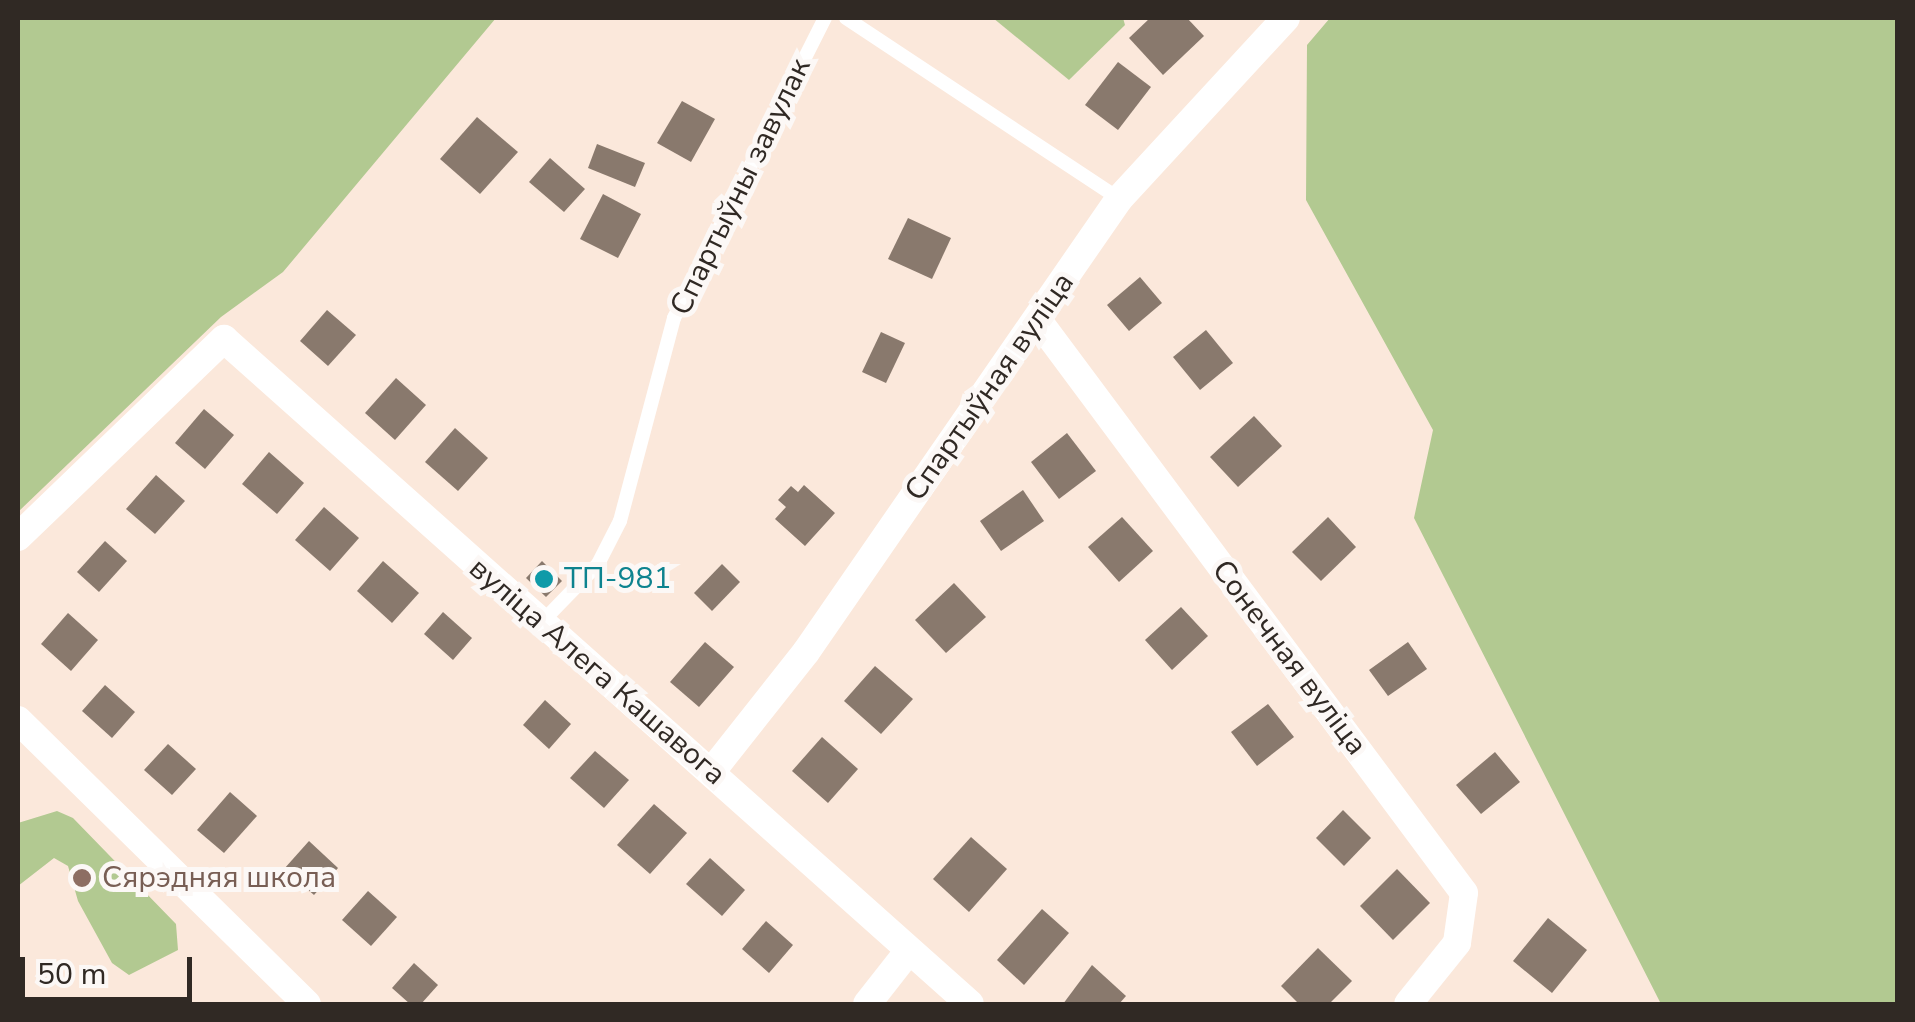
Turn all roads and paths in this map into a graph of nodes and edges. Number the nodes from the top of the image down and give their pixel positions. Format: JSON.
{"nodes":[{"id":1,"x":825,"y":18,"type":"edge"},
{"id":2,"x":846,"y":18,"type":"edge"},
{"id":3,"x":1286,"y":18,"type":"edge"},
{"id":4,"x":1119,"y":199,"type":"junction"},
{"id":5,"x":1037,"y":319,"type":"junction"},
{"id":6,"x":18,"y":537,"type":"edge"},
{"id":7,"x":541,"y":624,"type":"junction"},
{"id":8,"x":18,"y":720,"type":"edge"},
{"id":9,"x":712,"y":771,"type":"junction"},
{"id":10,"x":907,"y":953,"type":"junction"},
{"id":11,"x":307,"y":1004,"type":"edge"},
{"id":12,"x":867,"y":1004,"type":"edge"},
{"id":13,"x":970,"y":1004,"type":"edge"},
{"id":14,"x":1408,"y":1004,"type":"edge"}],
"edges":[{"from":1,"to":7,"type":"lane","name":"Спартыўны завулак"},
{"from":2,"to":4,"type":"lane"},
{"from":3,"to":4,"type":"street","name":"Спартыўная вуліца"},
{"from":4,"to":5,"type":"street","name":"Спартыўная вуліца"},
{"from":5,"to":9,"type":"street","name":"Спартыўная вуліца"},
{"from":5,"to":14,"type":"street","name":"Сонечная вуліца"},
{"from":6,"to":7,"type":"street","name":"вуліца Алега Кашавога"},
{"from":7,"to":9,"type":"street","name":"вуліца Алега Кашавога"},
{"from":8,"to":11,"type":"street"},
{"from":9,"to":10,"type":"street","name":"вуліца Алега Кашавога"},
{"from":10,"to":12,"type":"street"},
{"from":10,"to":13,"type":"street","name":"вуліца Алега Кашавога"}]}
